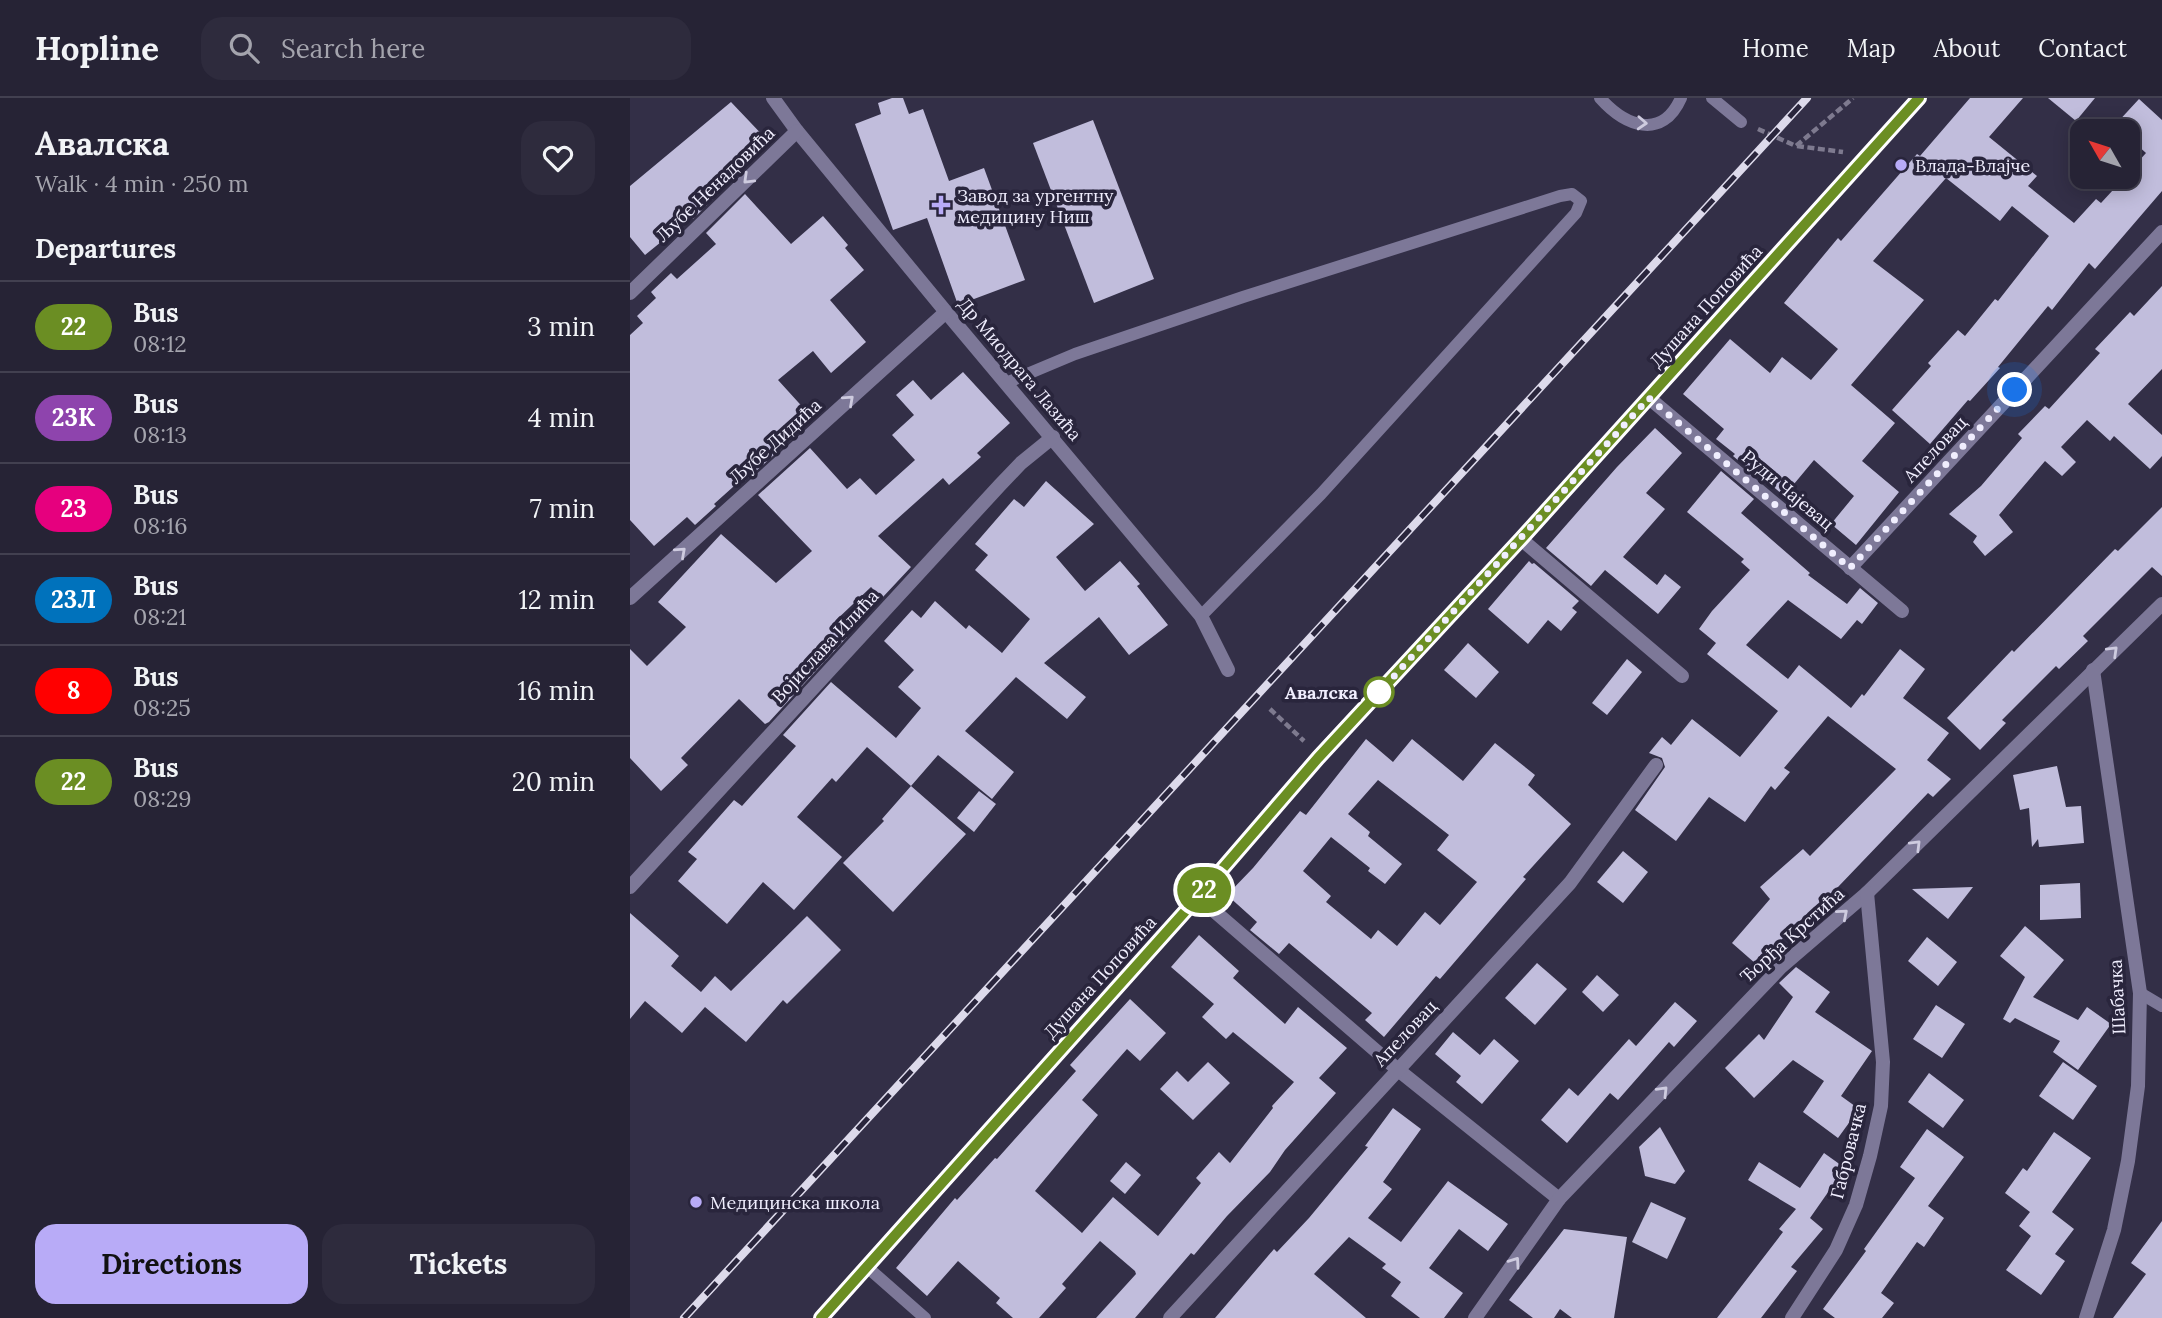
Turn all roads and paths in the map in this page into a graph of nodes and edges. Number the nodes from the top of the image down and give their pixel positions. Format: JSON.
{"nodes":[{"id":1,"x":773,"y":98,"type":"edge"},
{"id":2,"x":1600,"y":98,"type":"edge"},
{"id":3,"x":1681,"y":98,"type":"edge"},
{"id":4,"x":1712,"y":98,"type":"edge"},
{"id":5,"x":1853,"y":98,"type":"edge"},
{"id":6,"x":1919,"y":98,"type":"edge"},
{"id":7,"x":1741,"y":122,"type":"joint"},
{"id":8,"x":797,"y":131,"type":"junction"},
{"id":9,"x":1796,"y":146,"type":"junction"},
{"id":10,"x":1844,"y":152,"type":"dead end"},
{"id":11,"x":2162,"y":232,"type":"edge"},
{"id":12,"x":630,"y":293,"type":"edge"},
{"id":13,"x":946,"y":312,"type":"junction"},
{"id":14,"x":1006,"y":383,"type":"junction"},
{"id":15,"x":1649,"y":398,"type":"junction"},
{"id":16,"x":1053,"y":437,"type":"junction"},
{"id":17,"x":1521,"y":539,"type":"junction"},
{"id":18,"x":1850,"y":568,"type":"junction"},
{"id":19,"x":630,"y":598,"type":"edge"},
{"id":20,"x":2162,"y":604,"type":"edge"},
{"id":21,"x":1902,"y":611,"type":"dead end"},
{"id":22,"x":1201,"y":616,"type":"junction"},
{"id":23,"x":1228,"y":670,"type":"dead end"},
{"id":24,"x":2093,"y":670,"type":"junction"},
{"id":25,"x":1682,"y":676,"type":"dead end"},
{"id":26,"x":1270,"y":709,"type":"dead end"},
{"id":27,"x":1304,"y":741,"type":"dead end"},
{"id":28,"x":1656,"y":765,"type":"dead end"},
{"id":29,"x":630,"y":887,"type":"edge"},
{"id":30,"x":1867,"y":893,"type":"junction"},
{"id":31,"x":1198,"y":897,"type":"junction"},
{"id":32,"x":2140,"y":993,"type":"junction"},
{"id":33,"x":2162,"y":1006,"type":"edge"},
{"id":34,"x":1397,"y":1069,"type":"junction"},
{"id":35,"x":1559,"y":1199,"type":"junction"},
{"id":36,"x":867,"y":1267,"type":"junction"},
{"id":37,"x":821,"y":1318,"type":"edge"},
{"id":38,"x":925,"y":1318,"type":"edge"},
{"id":39,"x":1170,"y":1318,"type":"edge"},
{"id":40,"x":1475,"y":1318,"type":"edge"},
{"id":41,"x":1793,"y":1318,"type":"edge"},
{"id":42,"x":2086,"y":1318,"type":"edge"}],
"edges":[{"from":1,"to":8,"type":"street","name":"Др Миодрага Лазића"},
{"from":2,"to":3,"type":"lane","one_way":true},
{"from":4,"to":7,"type":"lane"},
{"from":5,"to":9,"type":"path"},
{"from":6,"to":15,"type":"street","name":"Душана Поповића"},
{"from":7,"to":9,"type":"path"},
{"from":8,"to":12,"type":"street","name":"Љубе Ненадовића","one_way":true},
{"from":8,"to":13,"type":"street","name":"Др Миодрага Лазића"},
{"from":9,"to":10,"type":"path"},
{"from":11,"to":18,"type":"street","name":"Апеловац"},
{"from":13,"to":14,"type":"street","name":"Др Миодрага Лазића"},
{"from":19,"to":13,"type":"street","name":"Љубе Дидића","one_way":true},
{"from":14,"to":16,"type":"street","name":"Др Миодрага Лазића"},
{"from":14,"to":22,"type":"lane"},
{"from":15,"to":17,"type":"street","name":"Душана Поповића"},
{"from":15,"to":18,"type":"street","name":"Руди Чајевац"},
{"from":16,"to":22,"type":"street","name":"Др Миодрага Лазића"},
{"from":16,"to":29,"type":"street","name":"Војислава Илића"},
{"from":17,"to":25,"type":"street"},
{"from":17,"to":31,"type":"street","name":"Душана Поповића"},
{"from":18,"to":21,"type":"street","name":"Руди Чајевац"},
{"from":24,"to":20,"type":"street","name":"Ђорђа Крстића","one_way":true},
{"from":22,"to":23,"type":"street","name":"Др Миодрага Лазића"},
{"from":30,"to":24,"type":"street","name":"Ђорђа Крстића","one_way":true},
{"from":24,"to":32,"type":"street","name":"Шабачка"},
{"from":26,"to":27,"type":"path"},
{"from":28,"to":34,"type":"street","name":"Апеловац"},
{"from":35,"to":30,"type":"street","name":"Ђорђа Крстића","one_way":true},
{"from":30,"to":41,"type":"street","name":"Габровачка"},
{"from":31,"to":34,"type":"street"},
{"from":31,"to":36,"type":"street","name":"Душана Поповића"},
{"from":32,"to":33,"type":"lane"},
{"from":32,"to":42,"type":"street","name":"Шабачка"},
{"from":34,"to":35,"type":"street"},
{"from":34,"to":39,"type":"street","name":"Апеловац"},
{"from":40,"to":35,"type":"street","name":"Ђорђа Крстића","one_way":true},
{"from":36,"to":37,"type":"street","name":"Душана Поповића"},
{"from":36,"to":38,"type":"lane"}]}
